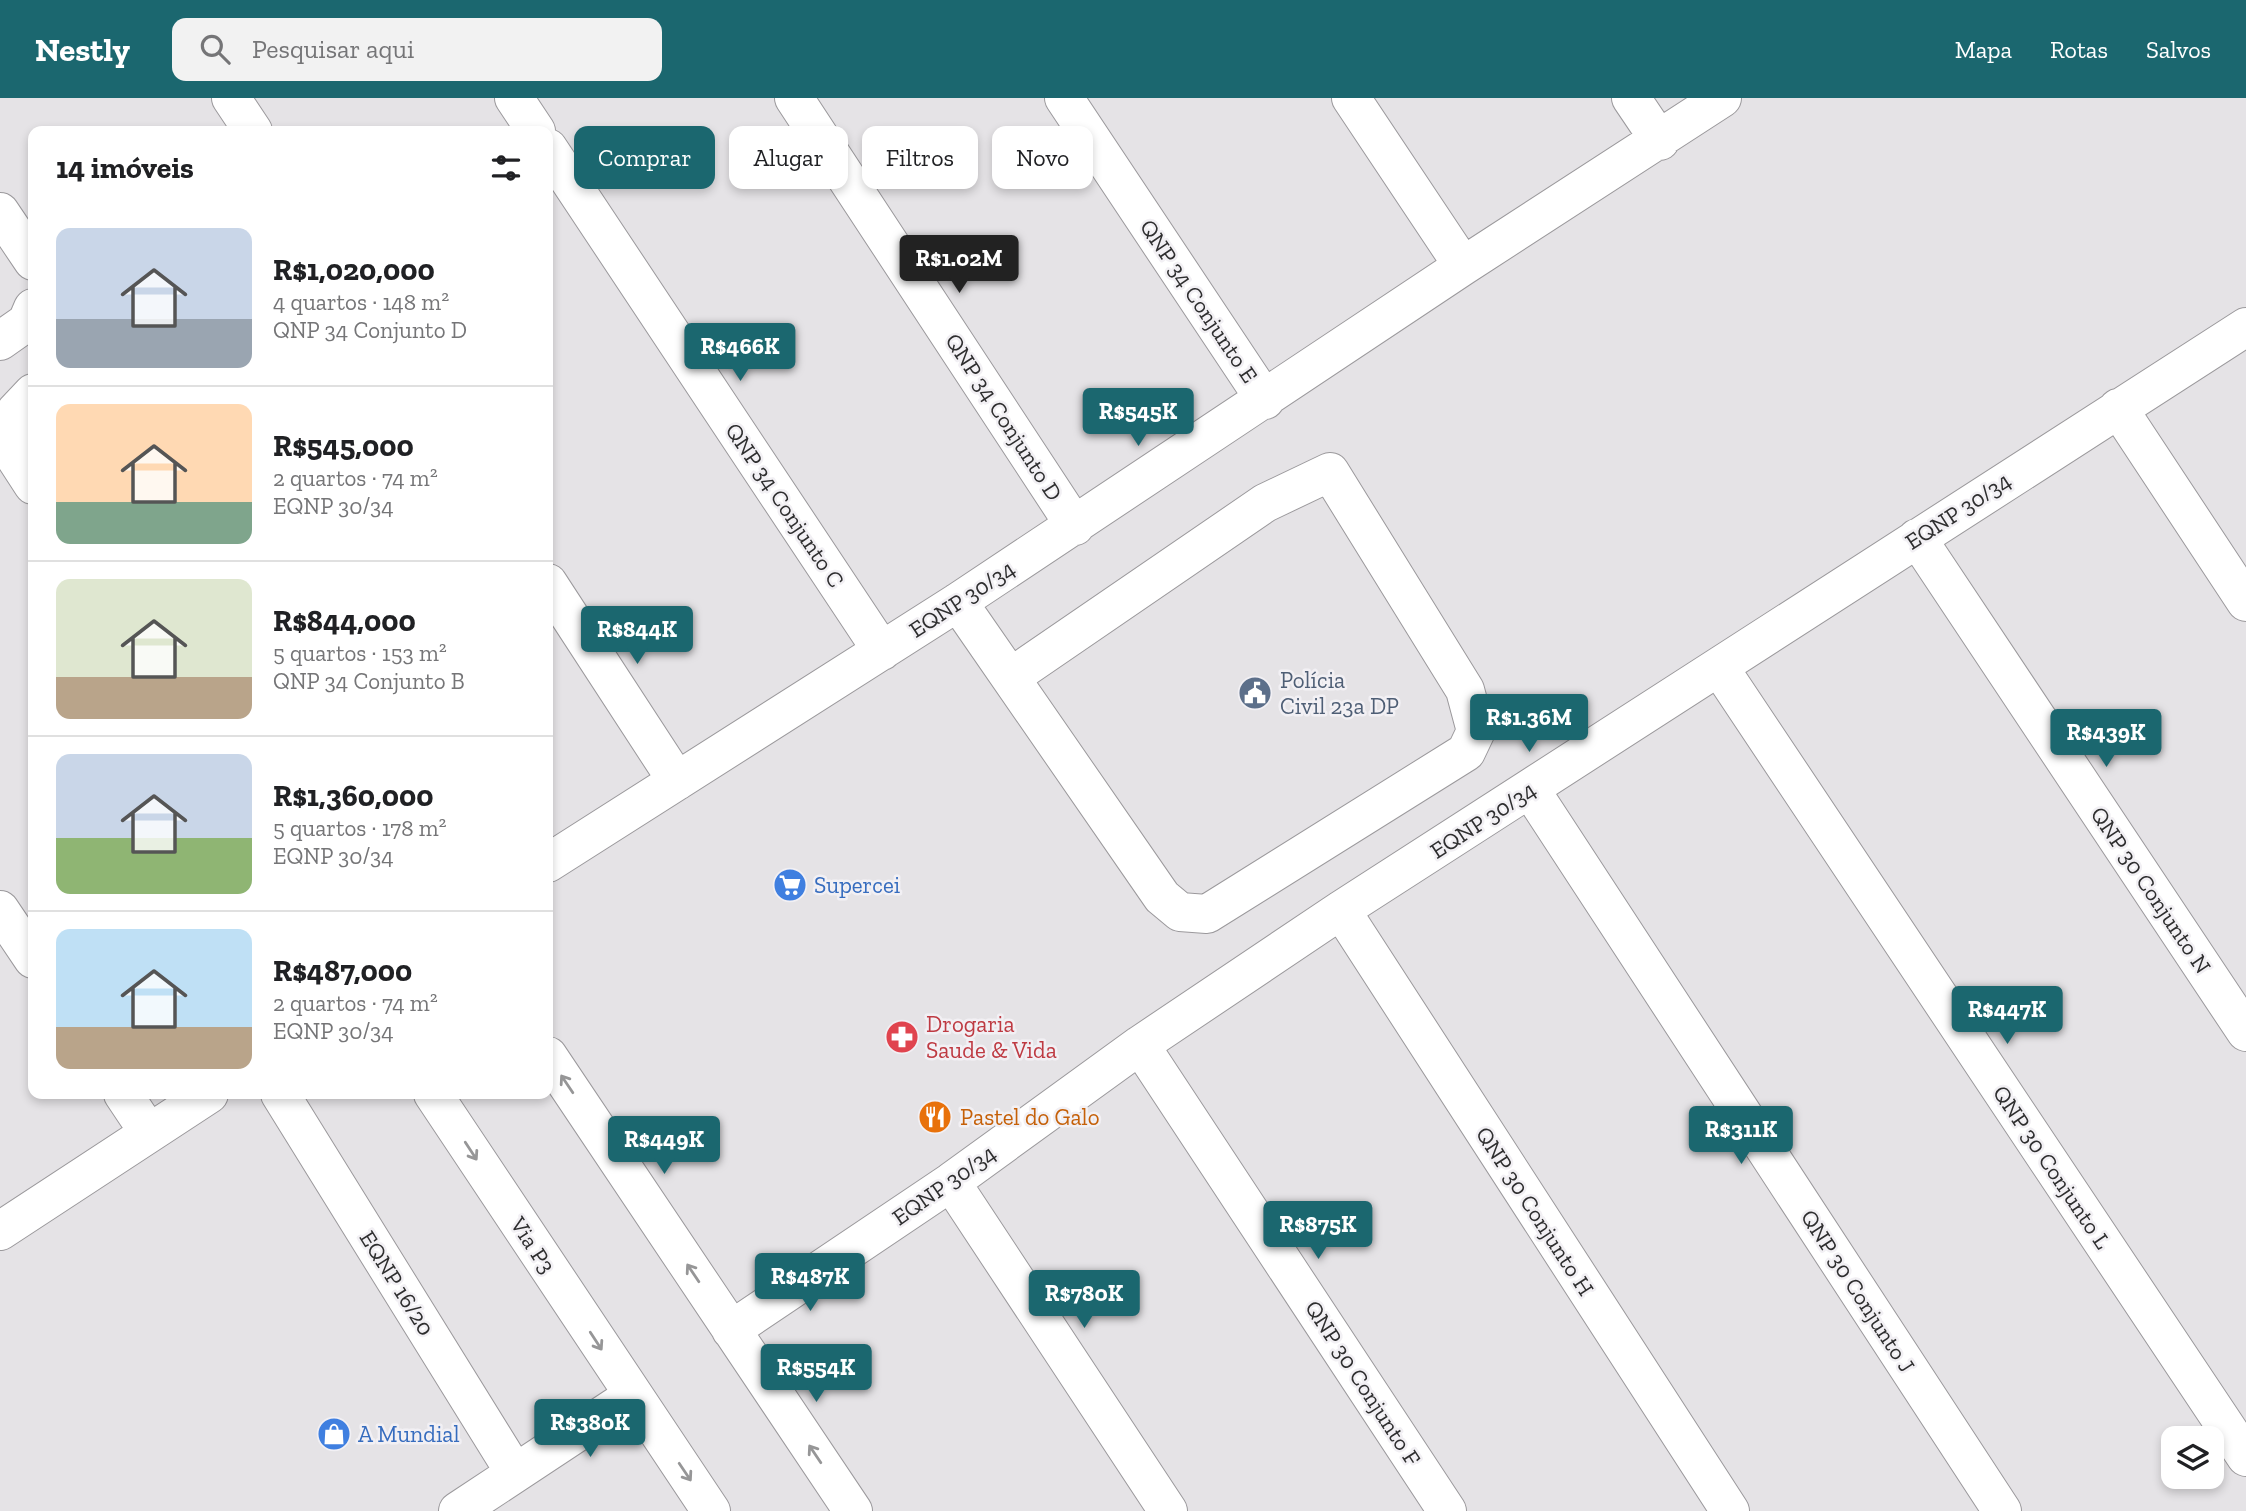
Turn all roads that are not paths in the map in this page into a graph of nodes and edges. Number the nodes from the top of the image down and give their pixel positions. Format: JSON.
{"nodes":[{"id":1,"x":231,"y":98,"type":"edge"},
{"id":2,"x":514,"y":98,"type":"edge"},
{"id":3,"x":794,"y":98,"type":"edge"},
{"id":4,"x":1064,"y":98,"type":"edge"},
{"id":5,"x":1351,"y":98,"type":"edge"},
{"id":6,"x":1631,"y":98,"type":"edge"},
{"id":7,"x":1722,"y":98,"type":"edge"},
{"id":8,"x":250,"y":126,"type":"edge"},
{"id":9,"x":533,"y":126,"type":"edge"},
{"id":10,"x":1660,"y":141,"type":"junction"},
{"id":11,"x":553,"y":156,"type":"edge"},
{"id":12,"x":0,"y":212,"type":"edge"},
{"id":13,"x":28,"y":254,"type":"edge"},
{"id":14,"x":1462,"y":266,"type":"junction"},
{"id":15,"x":28,"y":320,"type":"edge"},
{"id":16,"x":2246,"y":327,"type":"edge"},
{"id":17,"x":0,"y":341,"type":"edge"},
{"id":18,"x":28,"y":398,"type":"edge"},
{"id":19,"x":1265,"y":400,"type":"junction"},
{"id":20,"x":2119,"y":408,"type":"junction"},
{"id":21,"x":6,"y":444,"type":"edge"},
{"id":22,"x":28,"y":477,"type":"edge"},
{"id":23,"x":1075,"y":526,"type":"junction"},
{"id":24,"x":1917,"y":538,"type":"junction"},
{"id":25,"x":553,"y":591,"type":"edge"},
{"id":26,"x":958,"y":602,"type":"junction"},
{"id":27,"x":2246,"y":603,"type":"edge"},
{"id":28,"x":882,"y":651,"type":"junction"},
{"id":29,"x":1719,"y":667,"type":"junction"},
{"id":30,"x":1011,"y":677,"type":"junction"},
{"id":31,"x":677,"y":781,"type":"junction"},
{"id":32,"x":1530,"y":789,"type":"junction"},
{"id":33,"x":553,"y":860,"type":"edge"},
{"id":34,"x":0,"y":910,"type":"edge"},
{"id":35,"x":1341,"y":910,"type":"junction"},
{"id":36,"x":28,"y":952,"type":"edge"},
{"id":37,"x":2246,"y":1032,"type":"edge"},
{"id":38,"x":1140,"y":1045,"type":"junction"},
{"id":39,"x":553,"y":1063,"type":"edge"},
{"id":40,"x":126,"y":1099,"type":"edge"},
{"id":41,"x":201,"y":1099,"type":"edge"},
{"id":42,"x":283,"y":1099,"type":"edge"},
{"id":43,"x":436,"y":1099,"type":"edge"},
{"id":44,"x":149,"y":1133,"type":"junction"},
{"id":45,"x":951,"y":1182,"type":"junction"},
{"id":46,"x":0,"y":1231,"type":"edge"},
{"id":47,"x":731,"y":1330,"type":"junction"},
{"id":48,"x":632,"y":1396,"type":"junction"},
{"id":49,"x":2246,"y":1457,"type":"edge"},
{"id":50,"x":514,"y":1473,"type":"junction"},
{"id":51,"x":458,"y":1511,"type":"edge"},
{"id":52,"x":711,"y":1511,"type":"edge"},
{"id":53,"x":853,"y":1511,"type":"edge"},
{"id":54,"x":1168,"y":1511,"type":"edge"},
{"id":55,"x":1447,"y":1511,"type":"edge"},
{"id":56,"x":1730,"y":1511,"type":"edge"},
{"id":57,"x":2002,"y":1511,"type":"edge"}],
"edges":[{"from":1,"to":8,"type":"street"},
{"from":2,"to":9,"type":"street"},
{"from":3,"to":23,"type":"street","name":"QNP 34 Conjunto D"},
{"from":4,"to":19,"type":"street","name":"QNP 34 Conjunto E"},
{"from":5,"to":14,"type":"street"},
{"from":6,"to":10,"type":"street"},
{"from":7,"to":10,"type":"street","name":"EQNP 30/34"},
{"from":10,"to":14,"type":"street","name":"EQNP 30/34"},
{"from":11,"to":28,"type":"street","name":"QNP 34 Conjunto C"},
{"from":12,"to":13,"type":"street"},
{"from":14,"to":19,"type":"street","name":"EQNP 30/34"},
{"from":15,"to":17,"type":"street"},
{"from":16,"to":20,"type":"street","name":"EQNP 30/34"},
{"from":18,"to":21,"type":"street"},
{"from":19,"to":23,"type":"street","name":"EQNP 30/34"},
{"from":20,"to":24,"type":"street","name":"EQNP 30/34"},
{"from":20,"to":27,"type":"street"},
{"from":21,"to":22,"type":"street"},
{"from":23,"to":26,"type":"street","name":"EQNP 30/34"},
{"from":24,"to":29,"type":"street","name":"EQNP 30/34"},
{"from":24,"to":37,"type":"street","name":"QNP 30 Conjunto N"},
{"from":25,"to":31,"type":"street"},
{"from":26,"to":28,"type":"street","name":"EQNP 30/34"},
{"from":26,"to":30,"type":"street"},
{"from":28,"to":31,"type":"street","name":"EQNP 30/34"},
{"from":29,"to":32,"type":"street","name":"EQNP 30/34"},
{"from":29,"to":49,"type":"street","name":"QNP 30 Conjunto L"},
{"from":30,"to":30,"type":"street"},
{"from":31,"to":33,"type":"street","name":"EQNP 30/34"},
{"from":32,"to":35,"type":"street","name":"EQNP 30/34"},
{"from":32,"to":57,"type":"street","name":"QNP 30 Conjunto J"},
{"from":34,"to":36,"type":"street"},
{"from":35,"to":38,"type":"street","name":"EQNP 30/34"},
{"from":35,"to":56,"type":"street","name":"QNP 30 Conjunto H"},
{"from":38,"to":45,"type":"street","name":"EQNP 30/34"},
{"from":38,"to":55,"type":"street","name":"QNP 30 Conjunto F"},
{"from":47,"to":39,"type":"street","one_way":true},
{"from":40,"to":44,"type":"street"},
{"from":41,"to":44,"type":"street"},
{"from":42,"to":50,"type":"street","name":"EQNP 16/20"},
{"from":43,"to":48,"type":"street","name":"Via P3","one_way":true},
{"from":44,"to":46,"type":"street"},
{"from":45,"to":47,"type":"street","name":"EQNP 30/34"},
{"from":45,"to":54,"type":"street"},
{"from":53,"to":47,"type":"street","one_way":true},
{"from":48,"to":50,"type":"street"},
{"from":48,"to":52,"type":"street","name":"Via P3","one_way":true},
{"from":50,"to":51,"type":"street"}]}
